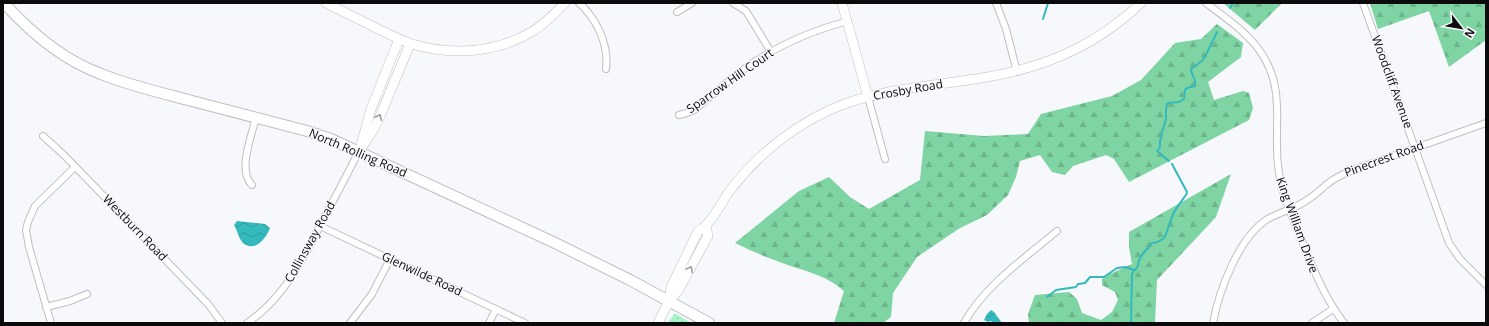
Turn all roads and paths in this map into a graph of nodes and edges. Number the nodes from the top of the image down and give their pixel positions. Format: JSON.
{"nodes":[{"id":1,"x":4,"y":3,"type":"edge"},
{"id":2,"x":326,"y":3,"type":"edge"},
{"id":3,"x":565,"y":3,"type":"edge"},
{"id":4,"x":579,"y":3,"type":"edge"},
{"id":5,"x":692,"y":3,"type":"edge"},
{"id":6,"x":733,"y":3,"type":"edge"},
{"id":7,"x":842,"y":3,"type":"edge"},
{"id":8,"x":996,"y":3,"type":"edge"},
{"id":9,"x":1141,"y":3,"type":"edge"},
{"id":10,"x":1206,"y":3,"type":"edge"},
{"id":11,"x":1364,"y":3,"type":"edge"},
{"id":12,"x":677,"y":12,"type":"dead end"},
{"id":13,"x":848,"y":21,"type":"junction"},
{"id":14,"x":399,"y":39,"type":"junction"},
{"id":15,"x":410,"y":44,"type":"junction"},
{"id":16,"x":770,"y":52,"type":"junction"},
{"id":17,"x":606,"y":69,"type":"dead end"},
{"id":18,"x":1017,"y":72,"type":"junction"},
{"id":19,"x":868,"y":96,"type":"junction"},
{"id":20,"x":679,"y":115,"type":"dead end"},
{"id":21,"x":256,"y":117,"type":"junction"},
{"id":22,"x":1486,"y":123,"type":"edge"},
{"id":23,"x":43,"y":136,"type":"dead end"},
{"id":24,"x":1415,"y":148,"type":"junction"},
{"id":25,"x":359,"y":151,"type":"junction"},
{"id":26,"x":885,"y":159,"type":"dead end"},
{"id":27,"x":75,"y":166,"type":"junction"},
{"id":28,"x":252,"y":185,"type":"dead end"},
{"id":29,"x":1289,"y":209,"type":"junction"},
{"id":30,"x":320,"y":226,"type":"junction"},
{"id":31,"x":1057,"y":231,"type":"dead end"},
{"id":32,"x":390,"y":259,"type":"junction"},
{"id":33,"x":1486,"y":285,"type":"edge"},
{"id":34,"x":87,"y":294,"type":"dead end"},
{"id":35,"x":669,"y":301,"type":"junction"},
{"id":36,"x":46,"y":307,"type":"junction"},
{"id":37,"x":496,"y":309,"type":"junction"},
{"id":38,"x":1333,"y":309,"type":"junction"},
{"id":39,"x":354,"y":322,"type":"edge"},
{"id":40,"x":51,"y":323,"type":"edge"},
{"id":41,"x":222,"y":323,"type":"edge"},
{"id":42,"x":247,"y":323,"type":"edge"},
{"id":43,"x":489,"y":323,"type":"edge"},
{"id":44,"x":525,"y":323,"type":"edge"},
{"id":45,"x":658,"y":323,"type":"edge"},
{"id":46,"x":709,"y":323,"type":"edge"},
{"id":47,"x":964,"y":323,"type":"edge"},
{"id":48,"x":1213,"y":323,"type":"edge"},
{"id":49,"x":1312,"y":323,"type":"edge"},
{"id":50,"x":1344,"y":323,"type":"edge"}],
"edges":[{"from":1,"to":21,"type":"main road","name":"North Rolling Road"},
{"from":2,"to":14,"type":"street"},
{"from":3,"to":15,"type":"street"},
{"from":4,"to":17,"type":"street"},
{"from":5,"to":12,"type":"street"},
{"from":6,"to":16,"type":"street"},
{"from":7,"to":13,"type":"street"},
{"from":8,"to":18,"type":"street"},
{"from":9,"to":18,"type":"street","name":"Crosby Road"},
{"from":10,"to":29,"type":"street","name":"King William Drive"},
{"from":11,"to":24,"type":"street","name":"Woodcliff Avenue"},
{"from":13,"to":16,"type":"street","name":"Sparrow Hill Court"},
{"from":13,"to":19,"type":"street"},
{"from":14,"to":15,"type":"street"},
{"from":14,"to":25,"type":"street","name":"Collinsway Road"},
{"from":25,"to":15,"type":"street","name":"Collinsway Road","one_way":true},
{"from":16,"to":20,"type":"street","name":"Sparrow Hill Court"},
{"from":18,"to":19,"type":"street","name":"Crosby Road"},
{"from":19,"to":26,"type":"street"},
{"from":19,"to":35,"type":"street","name":"Crosby Road"},
{"from":21,"to":25,"type":"main road","name":"North Rolling Road"},
{"from":21,"to":28,"type":"street"},
{"from":22,"to":24,"type":"street","name":"Pinecrest Road"},
{"from":23,"to":27,"type":"street","name":"Westburn Road"},
{"from":24,"to":29,"type":"street","name":"Pinecrest Road"},
{"from":24,"to":33,"type":"street","name":"Woodcliff Avenue"},
{"from":25,"to":30,"type":"street","name":"Collinsway Road"},
{"from":25,"to":35,"type":"main road","name":"North Rolling Road"},
{"from":27,"to":36,"type":"street"},
{"from":27,"to":41,"type":"street","name":"Westburn Road"},
{"from":29,"to":38,"type":"street","name":"King William Drive"},
{"from":29,"to":48,"type":"street","name":"Pinecrest Road"},
{"from":30,"to":32,"type":"street","name":"Glenwilde Road"},
{"from":30,"to":42,"type":"street","name":"Collinsway Road"},
{"from":31,"to":47,"type":"street"},
{"from":32,"to":37,"type":"street","name":"Glenwilde Road"},
{"from":32,"to":39,"type":"street"},
{"from":34,"to":36,"type":"street"},
{"from":35,"to":45,"type":"street","name":"Crosby Road"},
{"from":35,"to":46,"type":"main road","name":"North Rolling Road"},
{"from":36,"to":40,"type":"street"},
{"from":37,"to":43,"type":"street"},
{"from":37,"to":44,"type":"street","name":"Glenwilde Road"},
{"from":38,"to":49,"type":"street"},
{"from":38,"to":50,"type":"street","name":"King William Drive"}]}
